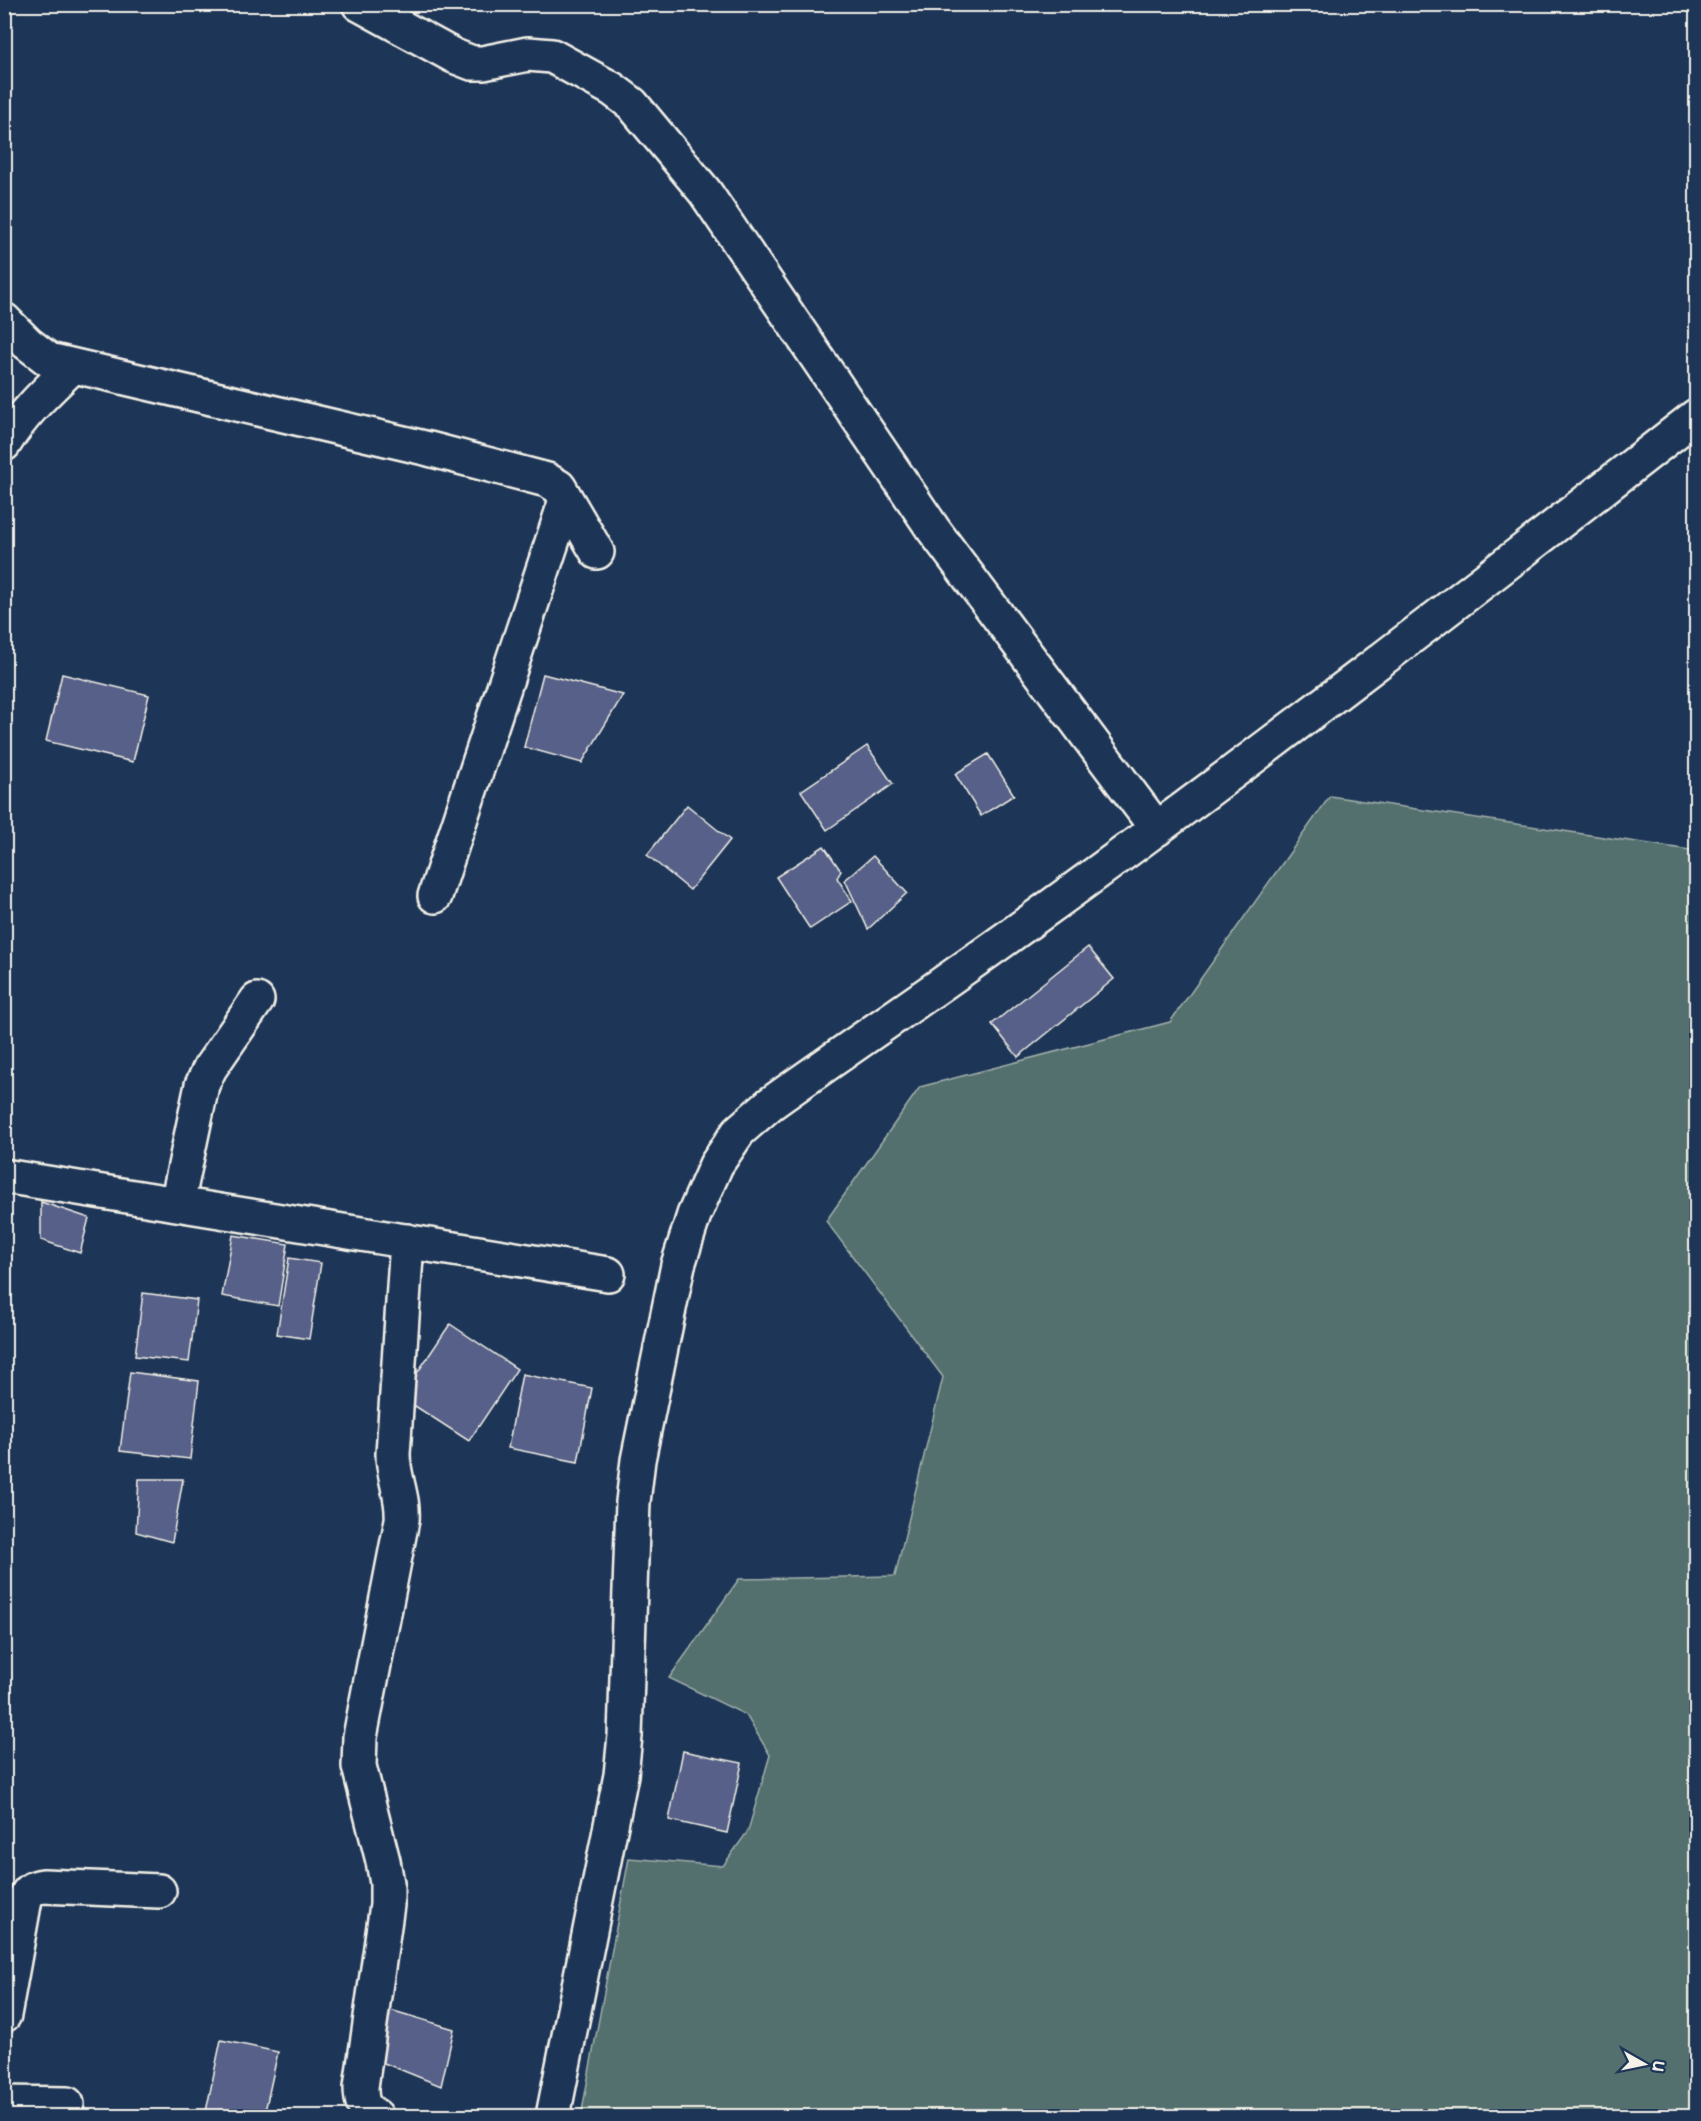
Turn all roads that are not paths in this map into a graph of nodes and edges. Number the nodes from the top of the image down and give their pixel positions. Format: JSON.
{"nodes":[{"id":1,"x":359,"y":4,"type":"edge"},
{"id":2,"x":4,"y":321,"type":"edge"},
{"id":3,"x":73,"y":366,"type":"junction"},
{"id":4,"x":1696,"y":416,"type":"edge"},
{"id":5,"x":4,"y":444,"type":"edge"},
{"id":6,"x":566,"y":500,"type":"junction"},
{"id":7,"x":597,"y":552,"type":"dead end"},
{"id":8,"x":1157,"y":829,"type":"junction"},
{"id":9,"x":435,"y":896,"type":"dead end"},
{"id":10,"x":257,"y":1000,"type":"dead end"},
{"id":11,"x":4,"y":1176,"type":"edge"},
{"id":12,"x":177,"y":1204,"type":"junction"},
{"id":13,"x":407,"y":1241,"type":"junction"},
{"id":14,"x":608,"y":1274,"type":"dead end"},
{"id":15,"x":159,"y":1891,"type":"dead end"},
{"id":16,"x":4,"y":2015,"type":"edge"},
{"id":17,"x":4,"y":2103,"type":"edge"},
{"id":18,"x":67,"y":2104,"type":"dead end"},
{"id":19,"x":376,"y":2116,"type":"edge"},
{"id":20,"x":553,"y":2116,"type":"edge"}],
"edges":[{"from":1,"to":8,"type":"street"},
{"from":2,"to":3,"type":"street"},
{"from":3,"to":5,"type":"street"},
{"from":3,"to":6,"type":"street"},
{"from":4,"to":8,"type":"street"},
{"from":6,"to":7,"type":"street"},
{"from":6,"to":9,"type":"street"},
{"from":8,"to":20,"type":"street"},
{"from":10,"to":12,"type":"street"},
{"from":11,"to":12,"type":"street"},
{"from":12,"to":13,"type":"street"},
{"from":13,"to":14,"type":"street"},
{"from":13,"to":19,"type":"street"},
{"from":15,"to":16,"type":"street"},
{"from":17,"to":18,"type":"street"}]}
